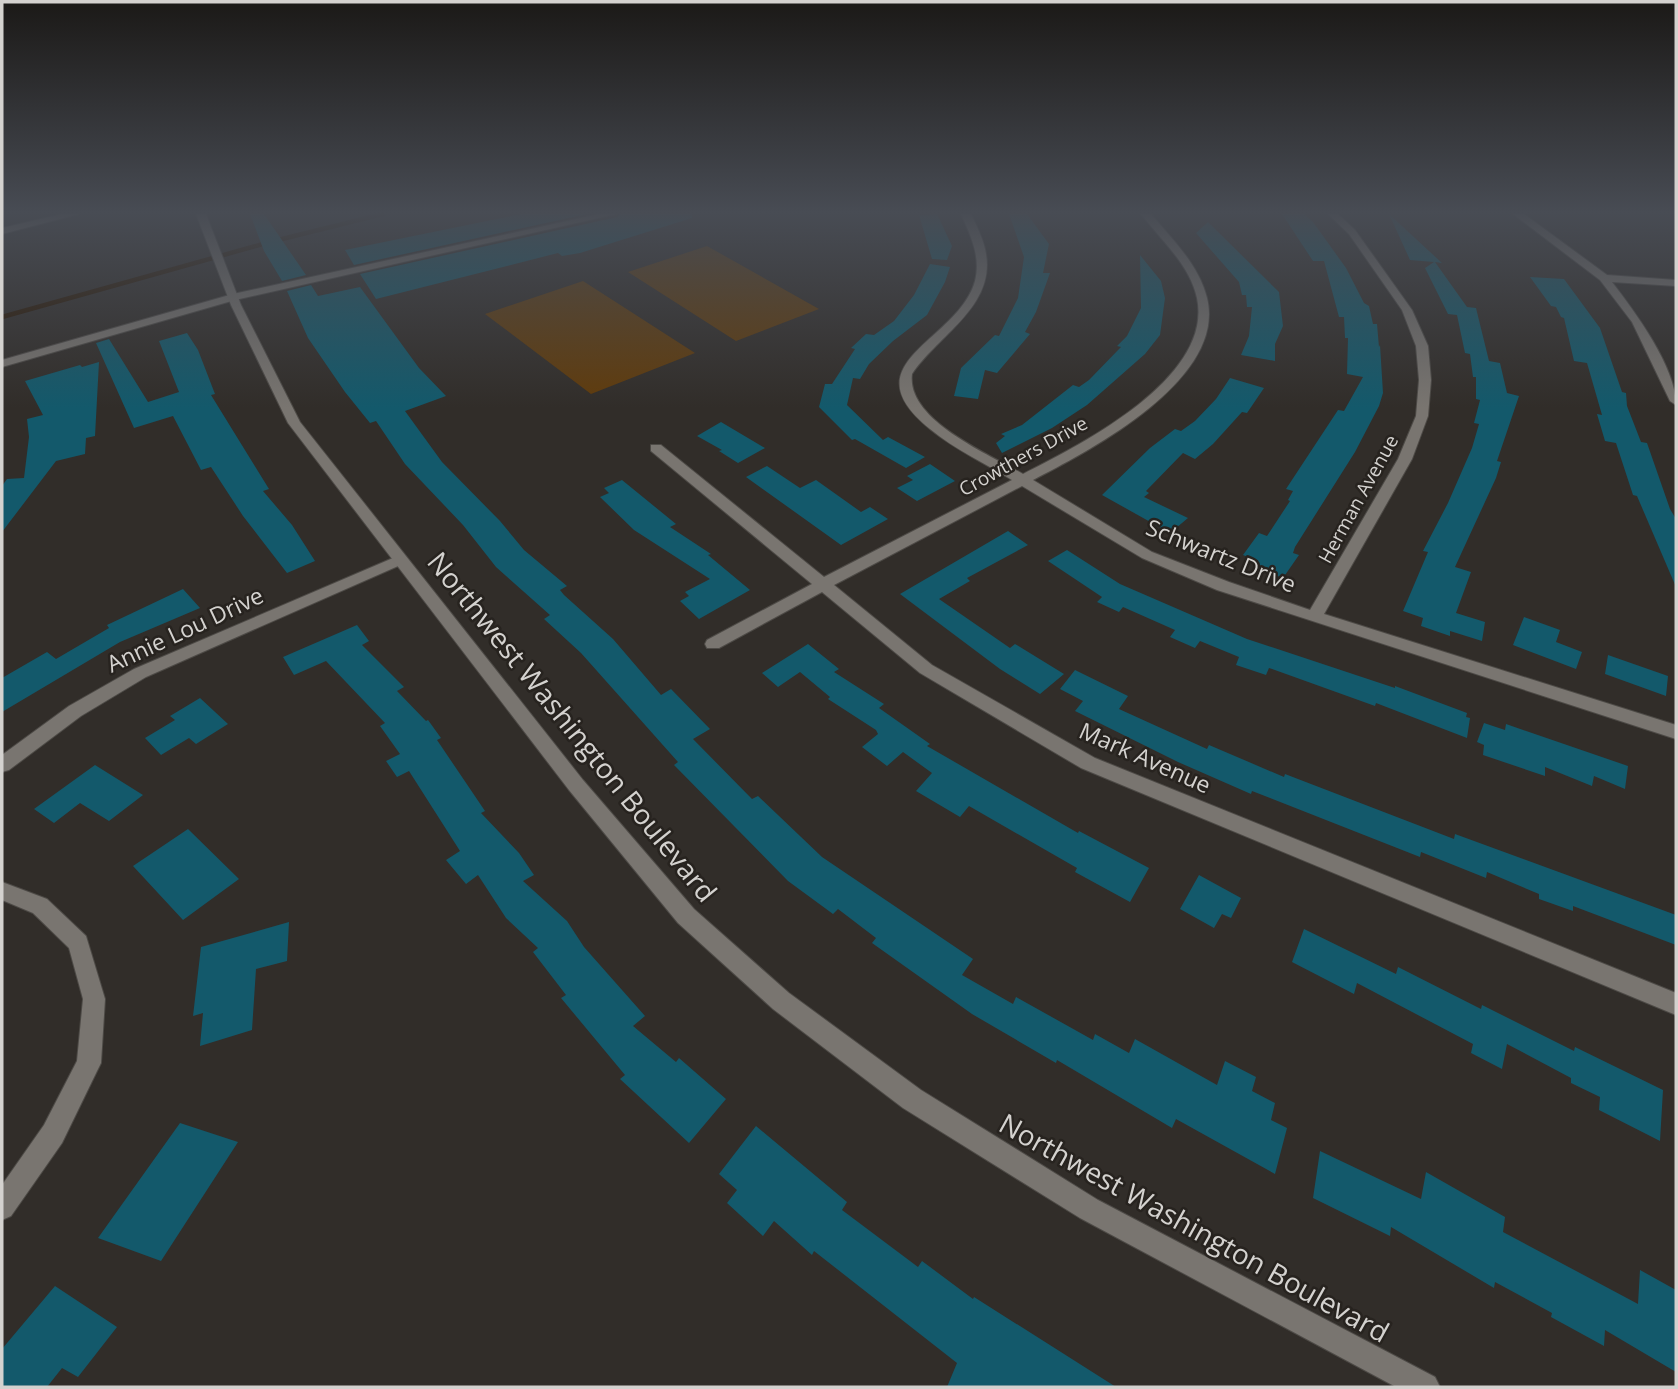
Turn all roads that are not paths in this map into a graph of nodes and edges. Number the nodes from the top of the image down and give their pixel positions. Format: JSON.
{"nodes":[{"id":1,"x":227,"y":279,"type":"edge"},
{"id":2,"x":316,"y":279,"type":"edge"},
{"id":3,"x":980,"y":279,"type":"edge"},
{"id":4,"x":1193,"y":279,"type":"edge"},
{"id":5,"x":1385,"y":279,"type":"edge"},
{"id":6,"x":1605,"y":279,"type":"edge"},
{"id":7,"x":1616,"y":279,"type":"edge"},
{"id":8,"x":1676,"y":283,"type":"edge"},
{"id":9,"x":233,"y":297,"type":"junction"},
{"id":10,"x":2,"y":364,"type":"edge"},
{"id":11,"x":1676,"y":401,"type":"edge"},
{"id":12,"x":656,"y":448,"type":"dead end"},
{"id":13,"x":1023,"y":480,"type":"junction"},
{"id":14,"x":400,"y":559,"type":"junction"},
{"id":15,"x":821,"y":584,"type":"junction"},
{"id":16,"x":1314,"y":617,"type":"junction"},
{"id":17,"x":713,"y":645,"type":"dead end"},
{"id":18,"x":1676,"y":732,"type":"edge"},
{"id":19,"x":2,"y":765,"type":"edge"},
{"id":20,"x":2,"y":891,"type":"edge"},
{"id":21,"x":1676,"y":1004,"type":"edge"},
{"id":22,"x":2,"y":1207,"type":"edge"},
{"id":23,"x":1425,"y":1387,"type":"edge"}],
"edges":[{"from":1,"to":9,"type":"street","name":"Northwest Washington Boulevard"},
{"from":2,"to":9,"type":"street"},
{"from":3,"to":13,"type":"street","name":"Schwartz Drive"},
{"from":4,"to":13,"type":"street","name":"Crowthers Drive"},
{"from":5,"to":16,"type":"street","name":"Herman Avenue"},
{"from":6,"to":11,"type":"street"},
{"from":7,"to":8,"type":"street"},
{"from":9,"to":10,"type":"street"},
{"from":9,"to":14,"type":"street","name":"Northwest Washington Boulevard"},
{"from":12,"to":15,"type":"street","name":"Mark Avenue"},
{"from":13,"to":15,"type":"street","name":"Crowthers Drive"},
{"from":13,"to":16,"type":"street","name":"Schwartz Drive"},
{"from":14,"to":19,"type":"street","name":"Annie Lou Drive"},
{"from":14,"to":23,"type":"street","name":"Northwest Washington Boulevard"},
{"from":15,"to":17,"type":"street","name":"Crowthers Drive"},
{"from":15,"to":21,"type":"street","name":"Mark Avenue"},
{"from":16,"to":18,"type":"street","name":"Schwartz Drive"},
{"from":20,"to":22,"type":"street"}]}
